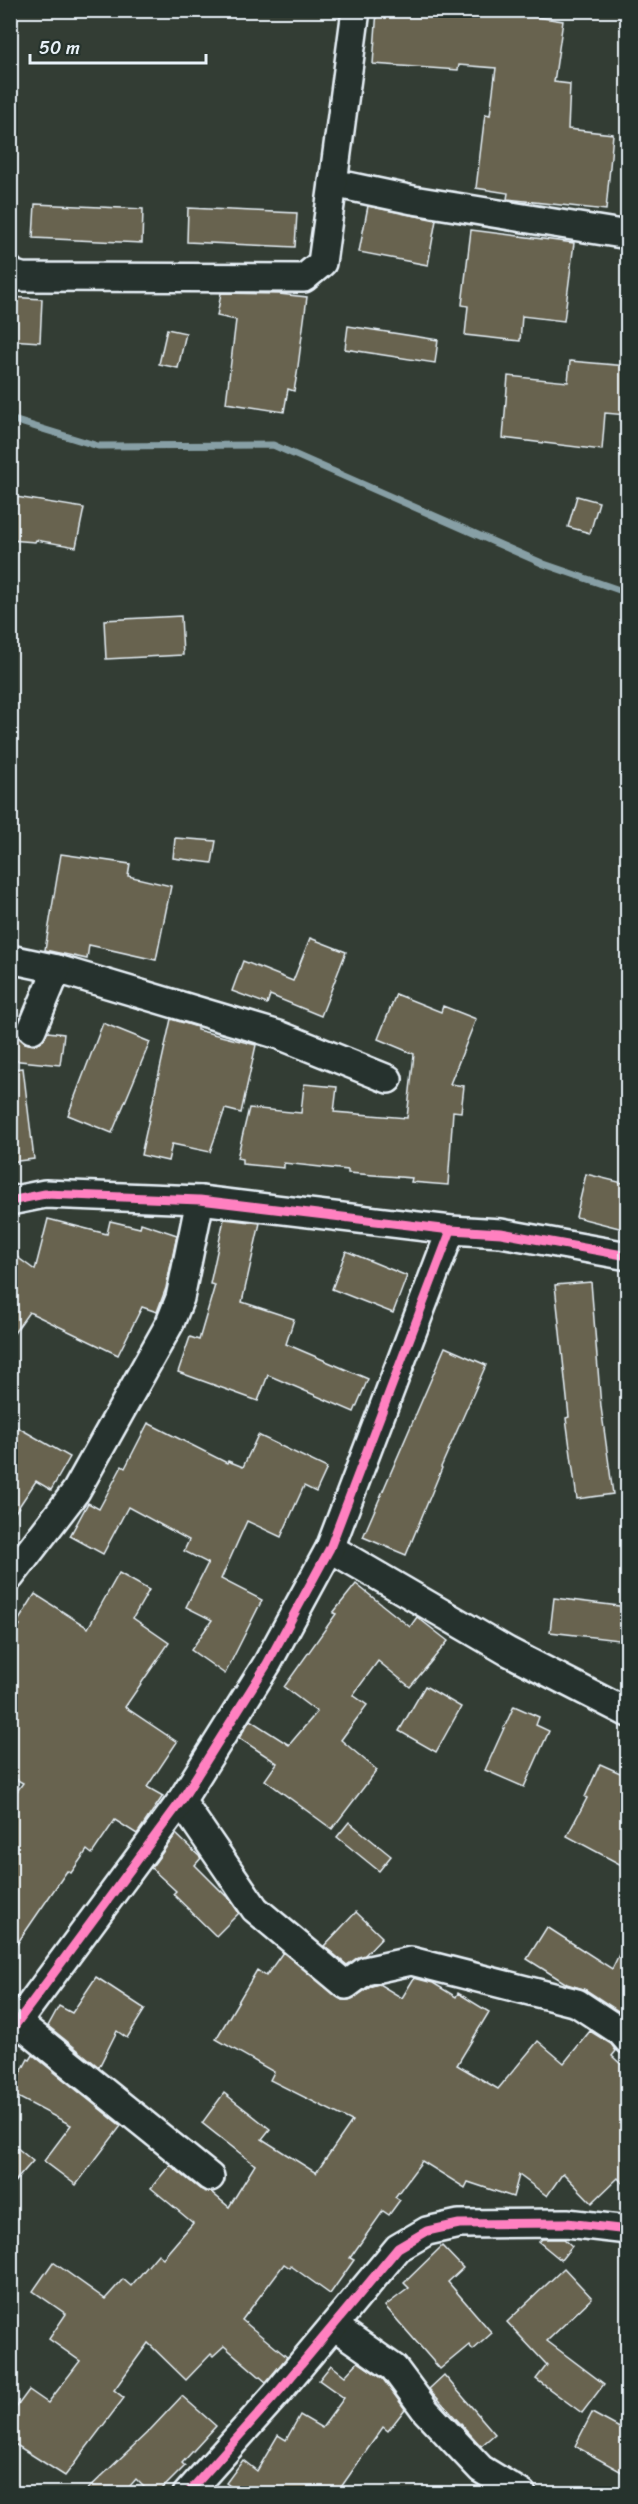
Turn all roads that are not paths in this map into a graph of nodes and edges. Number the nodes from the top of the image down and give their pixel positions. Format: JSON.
{"nodes":[{"id":1,"x":356,"y":10,"type":"edge"},
{"id":2,"x":333,"y":183,"type":"junction"},
{"id":3,"x":627,"y":235,"type":"edge"},
{"id":4,"x":10,"y":271,"type":"edge"},
{"id":5,"x":10,"y":959,"type":"edge"},
{"id":6,"x":57,"y":969,"type":"junction"},
{"id":7,"x":32,"y":1029,"type":"dead end"},
{"id":8,"x":388,"y":1079,"type":"dead end"},
{"id":9,"x":200,"y":1200,"type":"junction"},
{"id":10,"x":11,"y":1202,"type":"edge"},
{"id":11,"x":452,"y":1230,"type":"junction"},
{"id":12,"x":627,"y":1256,"type":"edge"},
{"id":13,"x":330,"y":1548,"type":"junction"},
{"id":14,"x":10,"y":1577,"type":"edge"},
{"id":15,"x":627,"y":1713,"type":"edge"},
{"id":16,"x":181,"y":1801,"type":"junction"},
{"id":17,"x":13,"y":2023,"type":"edge"},
{"id":18,"x":627,"y":2040,"type":"edge"},
{"id":19,"x":210,"y":2177,"type":"dead end"},
{"id":20,"x":627,"y":2230,"type":"edge"},
{"id":21,"x":334,"y":2326,"type":"junction"},
{"id":22,"x":187,"y":2493,"type":"edge"},
{"id":23,"x":522,"y":2493,"type":"edge"}],
"edges":[{"from":1,"to":2,"type":"street"},
{"from":2,"to":3,"type":"street"},
{"from":2,"to":4,"type":"street"},
{"from":5,"to":6,"type":"street"},
{"from":6,"to":7,"type":"street"},
{"from":6,"to":8,"type":"street"},
{"from":9,"to":10,"type":"street"},
{"from":9,"to":11,"type":"street"},
{"from":9,"to":14,"type":"street"},
{"from":11,"to":12,"type":"street"},
{"from":11,"to":13,"type":"street"},
{"from":13,"to":15,"type":"street"},
{"from":13,"to":16,"type":"street"},
{"from":16,"to":17,"type":"street"},
{"from":16,"to":18,"type":"street"},
{"from":17,"to":19,"type":"street"},
{"from":20,"to":21,"type":"street"},
{"from":21,"to":22,"type":"street"},
{"from":21,"to":23,"type":"street"}]}
